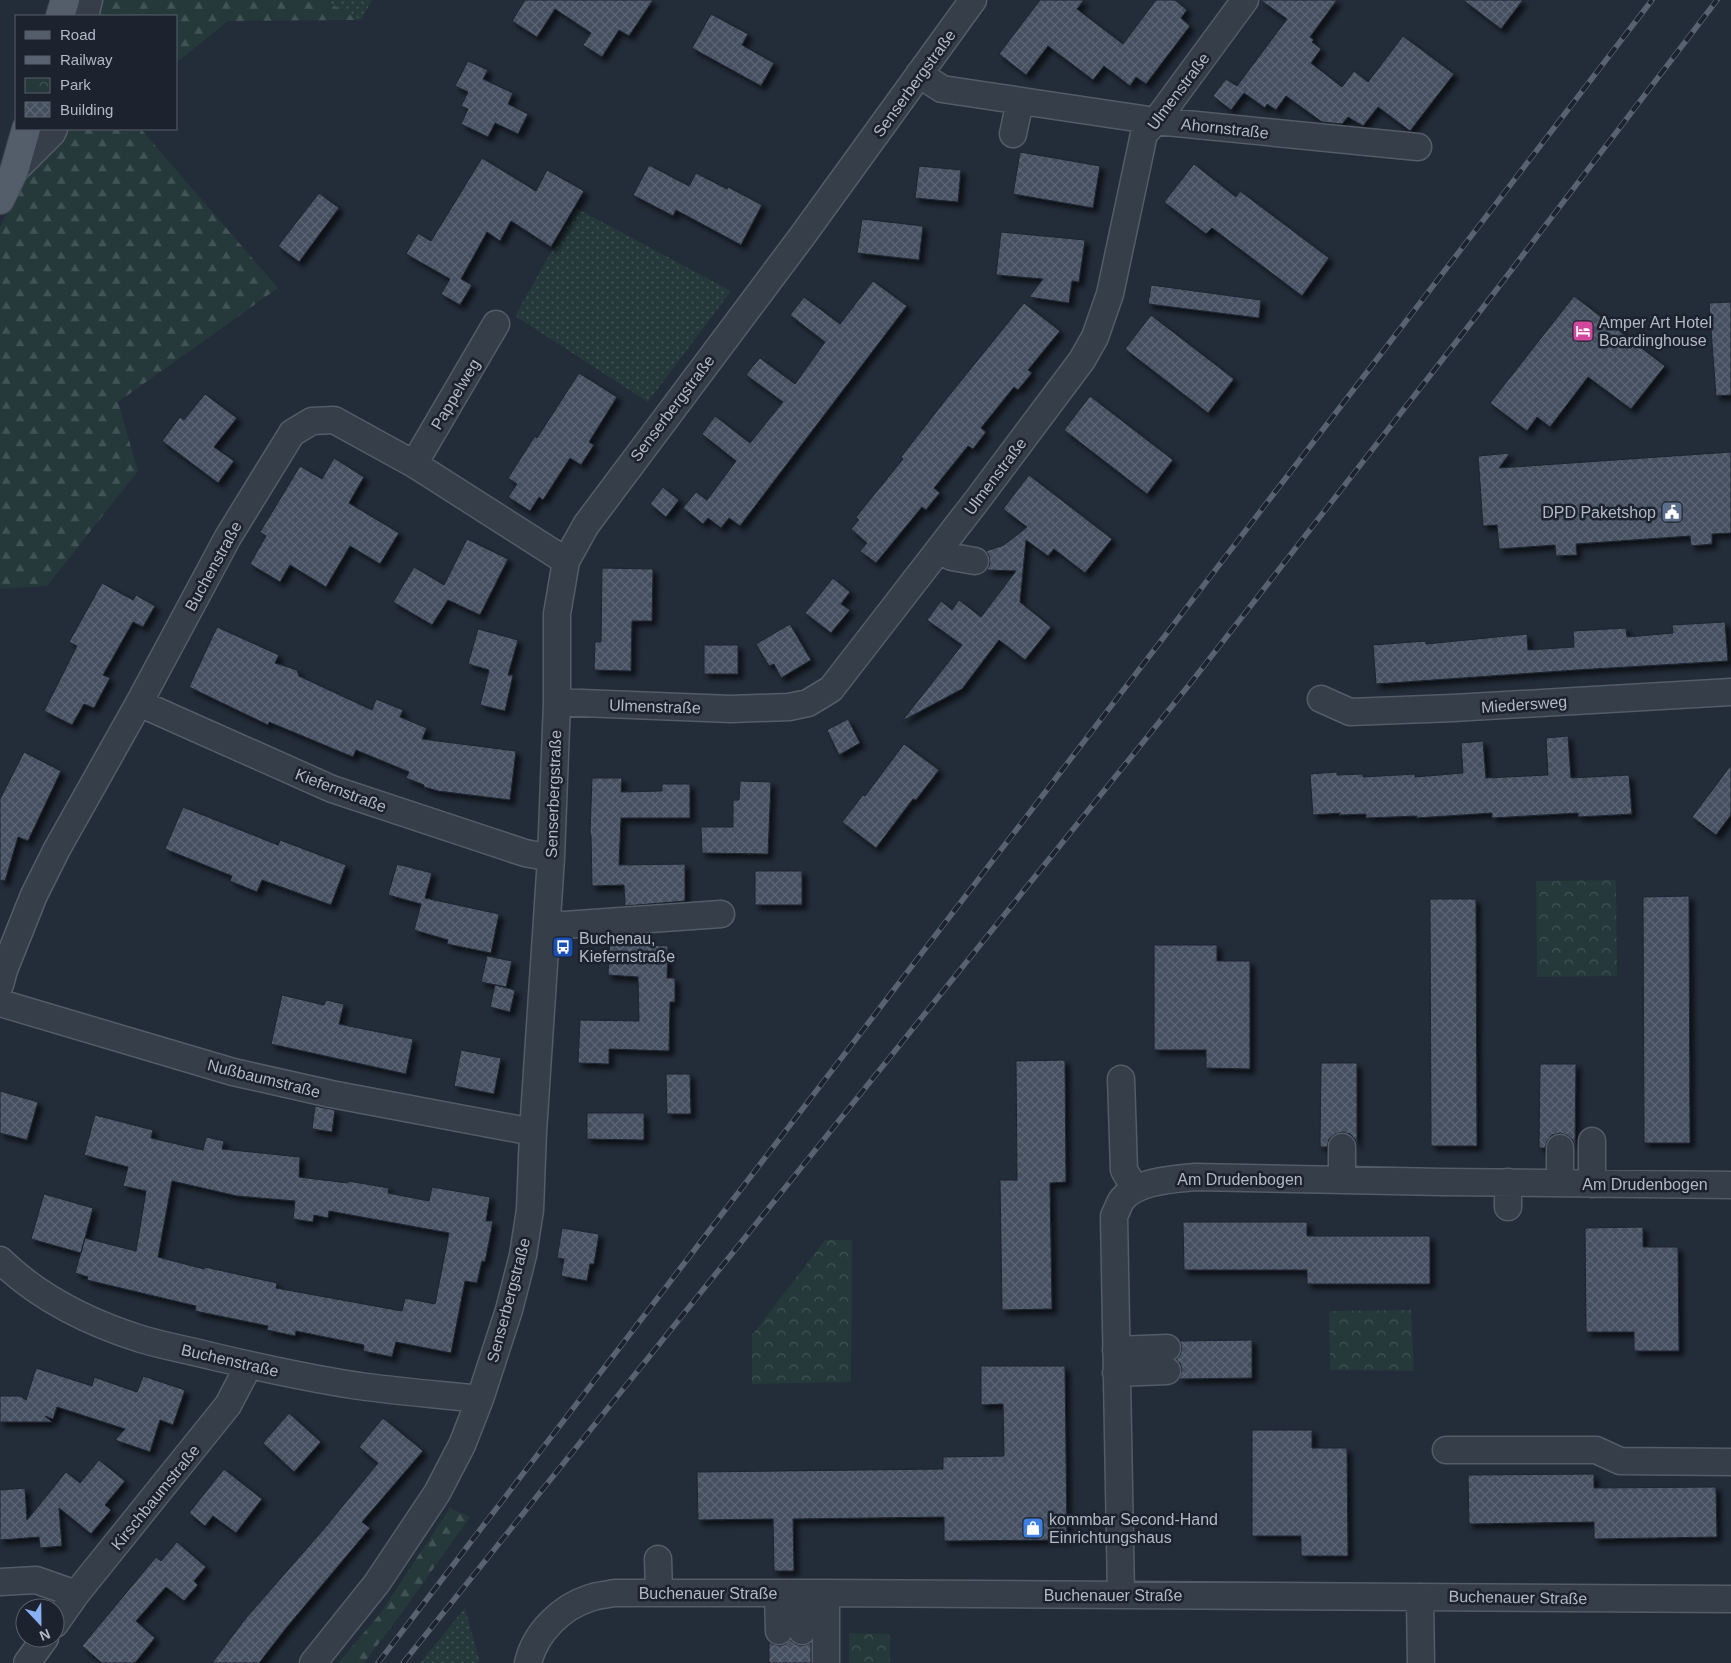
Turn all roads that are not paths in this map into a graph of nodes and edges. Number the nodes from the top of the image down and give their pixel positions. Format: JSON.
{"nodes":[{"id":1,"x":65,"y":0,"type":"edge"},
{"id":2,"x":89,"y":0,"type":"edge"},
{"id":3,"x":973,"y":0,"type":"edge"},
{"id":4,"x":1245,"y":0,"type":"edge"},
{"id":5,"x":60,"y":15,"type":"edge"},
{"id":6,"x":85,"y":15,"type":"edge"},
{"id":7,"x":919,"y":74,"type":"junction"},
{"id":8,"x":1020,"y":101,"type":"junction"},
{"id":9,"x":1156,"y":121,"type":"junction"},
{"id":10,"x":26,"y":130,"type":"edge"},
{"id":11,"x":54,"y":130,"type":"edge"},
{"id":12,"x":1013,"y":134,"type":"dead end"},
{"id":13,"x":1418,"y":147,"type":"dead end"},
{"id":14,"x":14,"y":171,"type":"junction"},
{"id":15,"x":0,"y":200,"type":"edge"},
{"id":16,"x":496,"y":324,"type":"dead end"},
{"id":17,"x":414,"y":464,"type":"junction"},
{"id":18,"x":939,"y":550,"type":"junction"},
{"id":19,"x":566,"y":561,"type":"junction"},
{"id":20,"x":975,"y":561,"type":"dead end"},
{"id":21,"x":1731,"y":692,"type":"edge"},
{"id":22,"x":1321,"y":699,"type":"dead end"},
{"id":23,"x":557,"y":702,"type":"junction"},
{"id":24,"x":139,"y":703,"type":"junction"},
{"id":25,"x":550,"y":858,"type":"junction"},
{"id":26,"x":721,"y":914,"type":"dead end"},
{"id":27,"x":547,"y":924,"type":"junction"},
{"id":28,"x":0,"y":985,"type":"edge"},
{"id":29,"x":0,"y":1003,"type":"edge"},
{"id":30,"x":1120,"y":1078,"type":"dead end"},
{"id":31,"x":534,"y":1132,"type":"junction"},
{"id":32,"x":1592,"y":1141,"type":"dead end"},
{"id":33,"x":1342,"y":1147,"type":"dead end"},
{"id":34,"x":1560,"y":1148,"type":"dead end"},
{"id":35,"x":1342,"y":1179,"type":"junction"},
{"id":36,"x":1560,"y":1183,"type":"junction"},
{"id":37,"x":1592,"y":1184,"type":"junction"},
{"id":38,"x":1731,"y":1185,"type":"edge"},
{"id":39,"x":1136,"y":1189,"type":"junction"},
{"id":40,"x":0,"y":1260,"type":"edge"},
{"id":41,"x":1167,"y":1360,"type":"dead end"},
{"id":42,"x":1116,"y":1361,"type":"junction"},
{"id":43,"x":249,"y":1365,"type":"junction"},
{"id":44,"x":480,"y":1399,"type":"junction"},
{"id":45,"x":1446,"y":1450,"type":"dead end"},
{"id":46,"x":1731,"y":1462,"type":"edge"},
{"id":47,"x":658,"y":1559,"type":"dead end"},
{"id":48,"x":0,"y":1582,"type":"edge"},
{"id":49,"x":659,"y":1592,"type":"junction"},
{"id":50,"x":802,"y":1593,"type":"junction"},
{"id":51,"x":76,"y":1594,"type":"junction"},
{"id":52,"x":1121,"y":1595,"type":"junction"},
{"id":53,"x":1420,"y":1597,"type":"junction"},
{"id":54,"x":1731,"y":1599,"type":"edge"},
{"id":55,"x":65,"y":1610,"type":"edge"},
{"id":56,"x":790,"y":1631,"type":"dead end"},
{"id":57,"x":38,"y":1648,"type":"edge"},
{"id":58,"x":27,"y":1663,"type":"edge"},
{"id":59,"x":313,"y":1663,"type":"edge"},
{"id":60,"x":528,"y":1663,"type":"edge"},
{"id":61,"x":826,"y":1663,"type":"edge"},
{"id":62,"x":1421,"y":1663,"type":"edge"}],
"edges":[{"from":1,"to":5,"type":"main road"},
{"from":2,"to":6,"type":"street"},
{"from":3,"to":7,"type":"street","name":"Senserbergstraße"},
{"from":4,"to":9,"type":"street","name":"Ulmenstraße"},
{"from":7,"to":8,"type":"street","name":"Ahornstraße"},
{"from":7,"to":19,"type":"street","name":"Senserbergstraße"},
{"from":8,"to":9,"type":"street","name":"Ahornstraße"},
{"from":8,"to":12,"type":"street"},
{"from":9,"to":13,"type":"street","name":"Ahornstraße"},
{"from":9,"to":18,"type":"street","name":"Ulmenstraße"},
{"from":10,"to":14,"type":"main road"},
{"from":11,"to":14,"type":"street"},
{"from":14,"to":15,"type":"main road"},
{"from":16,"to":17,"type":"street","name":"Pappelweg"},
{"from":17,"to":19,"type":"street","name":"Buchenstraße"},
{"from":17,"to":24,"type":"street","name":"Buchenstraße"},
{"from":18,"to":20,"type":"street"},
{"from":18,"to":23,"type":"street","name":"Ulmenstraße"},
{"from":19,"to":23,"type":"street","name":"Senserbergstraße"},
{"from":21,"to":22,"type":"street","name":"Miedersweg"},
{"from":23,"to":25,"type":"street","name":"Senserbergstraße"},
{"from":24,"to":25,"type":"street","name":"Kiefernstraße"},
{"from":24,"to":28,"type":"street","name":"Buchenstraße"},
{"from":25,"to":27,"type":"street","name":"Senserbergstraße"},
{"from":26,"to":27,"type":"street"},
{"from":27,"to":31,"type":"street","name":"Senserbergstraße"},
{"from":29,"to":31,"type":"street","name":"Nußbaumstraße"},
{"from":30,"to":39,"type":"street"},
{"from":31,"to":44,"type":"street","name":"Senserbergstraße"},
{"from":32,"to":37,"type":"street"},
{"from":33,"to":35,"type":"street"},
{"from":34,"to":36,"type":"street"},
{"from":35,"to":36,"type":"street","name":"Am Drudenbogen"},
{"from":35,"to":39,"type":"street","name":"Am Drudenbogen"},
{"from":36,"to":37,"type":"street","name":"Am Drudenbogen"},
{"from":37,"to":38,"type":"street","name":"Am Drudenbogen"},
{"from":39,"to":42,"type":"street","name":"Am Drudenbogen"},
{"from":40,"to":43,"type":"street","name":"Buchenstraße"},
{"from":41,"to":42,"type":"street"},
{"from":42,"to":52,"type":"street","name":"Am Drudenbogen"},
{"from":43,"to":44,"type":"street","name":"Buchenstraße"},
{"from":43,"to":51,"type":"street","name":"Kirschbaumstraße"},
{"from":44,"to":59,"type":"street","name":"Senserbergstraße"},
{"from":45,"to":46,"type":"street"},
{"from":47,"to":49,"type":"street"},
{"from":48,"to":51,"type":"street"},
{"from":49,"to":50,"type":"street","name":"Buchenauer Straße"},
{"from":49,"to":60,"type":"street","name":"Buchenauer Straße"},
{"from":50,"to":52,"type":"street","name":"Buchenauer Straße"},
{"from":50,"to":56,"type":"street"},
{"from":50,"to":61,"type":"street"},
{"from":51,"to":55,"type":"street","name":"Kirschbaumstraße"},
{"from":52,"to":53,"type":"street","name":"Buchenauer Straße"},
{"from":53,"to":54,"type":"street","name":"Buchenauer Straße"},
{"from":53,"to":62,"type":"street"},
{"from":57,"to":58,"type":"street"}]}
